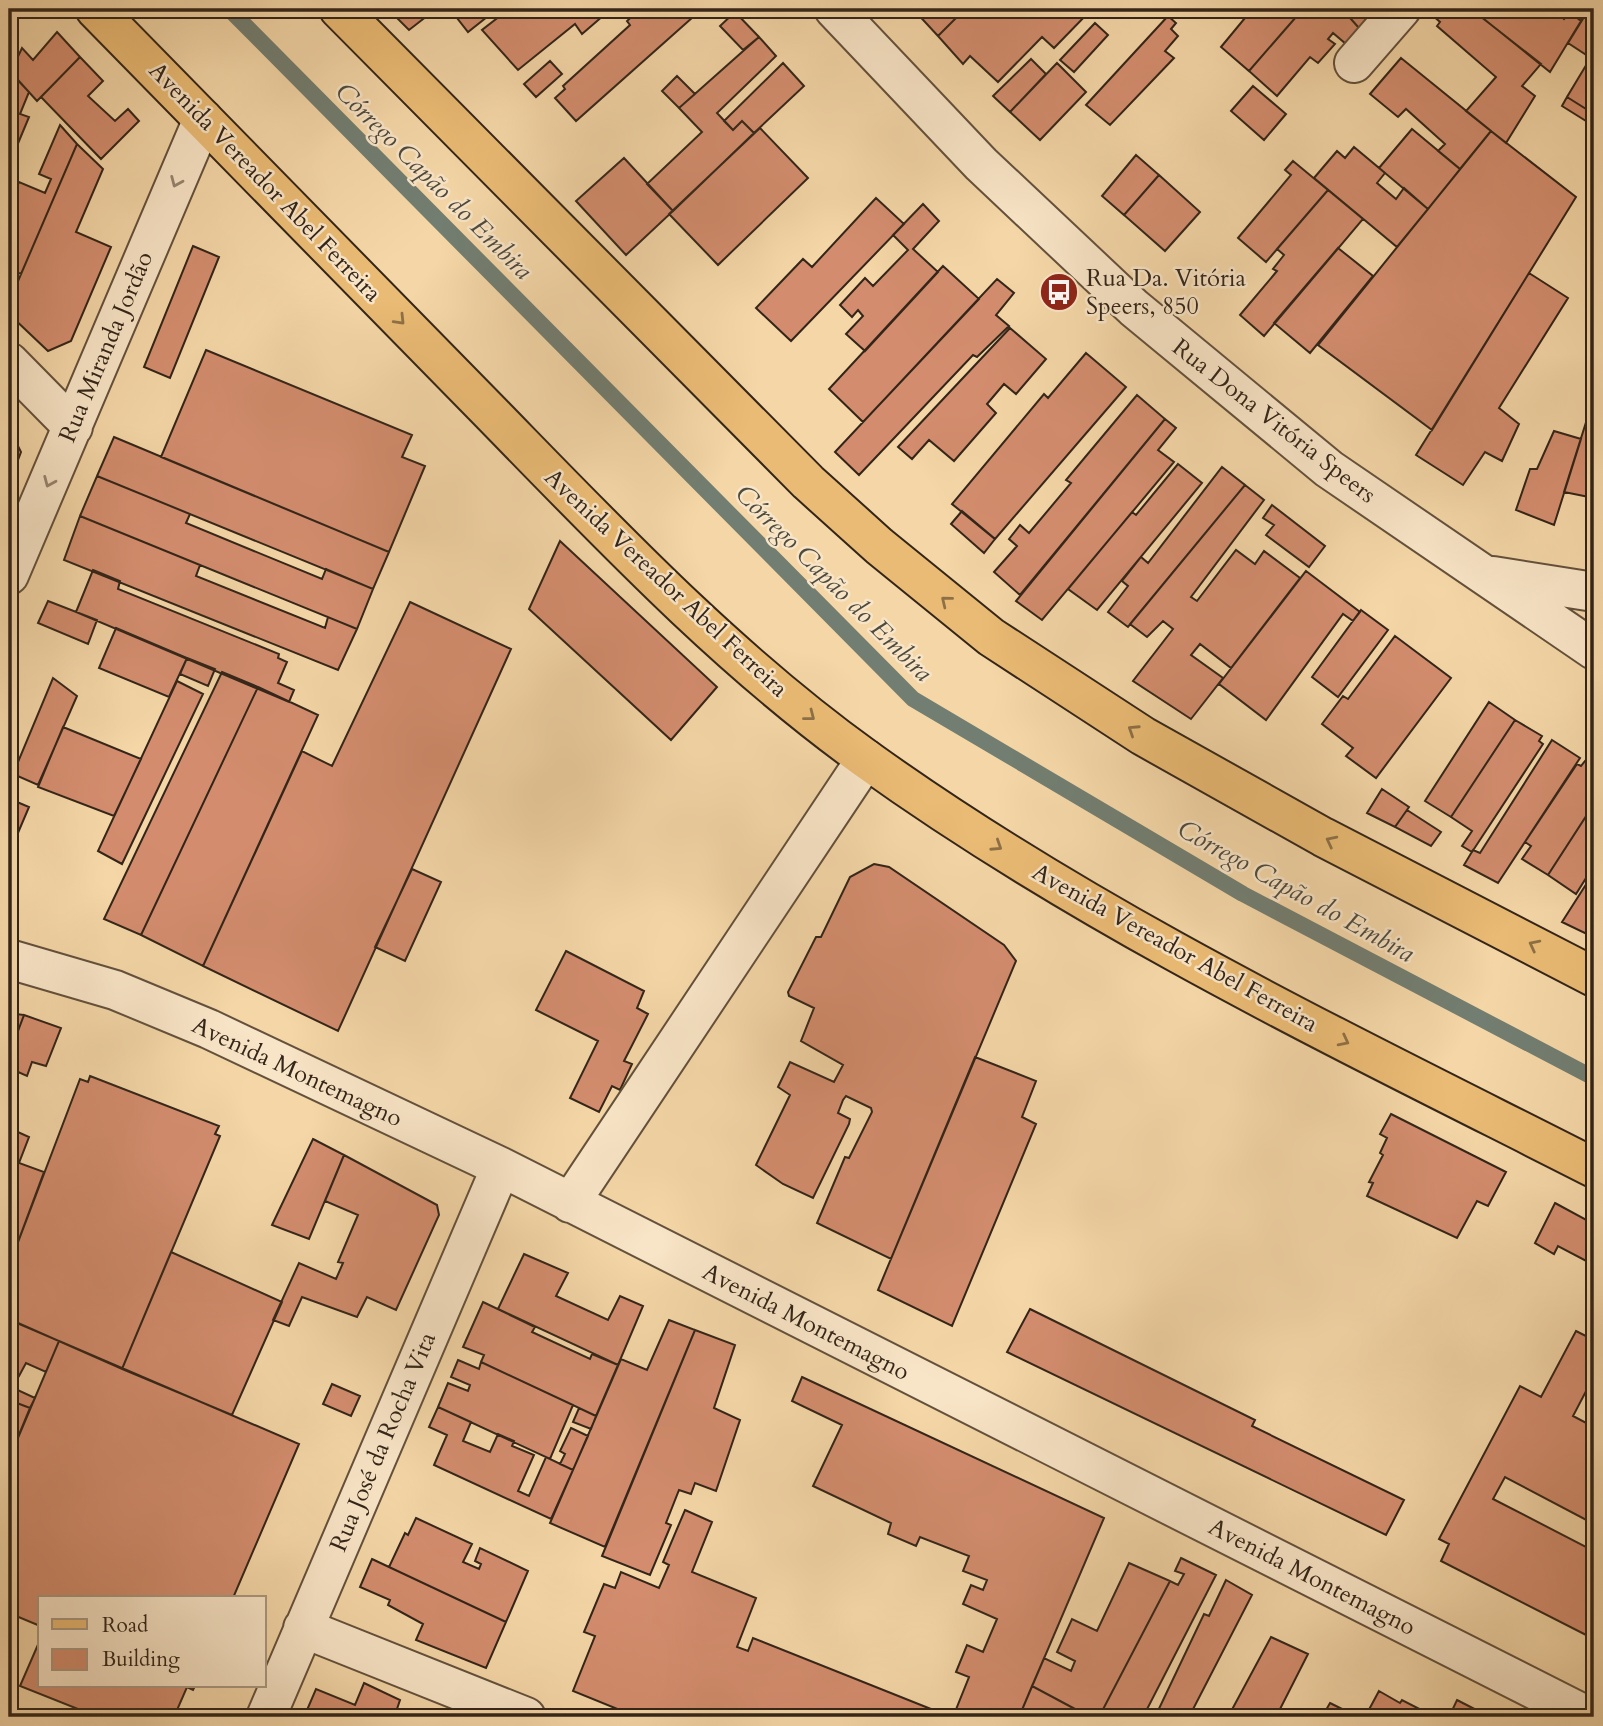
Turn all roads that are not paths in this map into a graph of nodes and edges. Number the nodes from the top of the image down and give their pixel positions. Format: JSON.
{"nodes":[{"id":1,"x":95,"y":9,"type":"edge"},
{"id":2,"x":339,"y":9,"type":"edge"},
{"id":3,"x":834,"y":9,"type":"edge"},
{"id":4,"x":1401,"y":9,"type":"edge"},
{"id":5,"x":1354,"y":63,"type":"dead end"},
{"id":6,"x":202,"y":119,"type":"junction"},
{"id":7,"x":9,"y":362,"type":"edge"},
{"id":8,"x":73,"y":427,"type":"junction"},
{"id":9,"x":1479,"y":574,"type":"junction"},
{"id":10,"x":9,"y":576,"type":"edge"},
{"id":11,"x":1594,"y":592,"type":"edge"},
{"id":12,"x":1594,"y":650,"type":"edge"},
{"id":13,"x":866,"y":760,"type":"junction"},
{"id":14,"x":9,"y":959,"type":"edge"},
{"id":15,"x":1594,"y":977,"type":"edge"},
{"id":16,"x":501,"y":1167,"type":"junction"},
{"id":17,"x":1594,"y":1168,"type":"edge"},
{"id":18,"x":570,"y":1203,"type":"junction"},
{"id":19,"x":303,"y":1629,"type":"junction"},
{"id":20,"x":266,"y":1717,"type":"edge"},
{"id":21,"x":526,"y":1717,"type":"edge"},
{"id":22,"x":1589,"y":1717,"type":"edge"}],
"edges":[{"from":1,"to":6,"type":"main road","name":"Avenida Vereador Abel Ferreira"},
{"from":15,"to":2,"type":"main road","one_way":true},
{"from":3,"to":9,"type":"street","name":"Rua Dona Vitória Speers"},
{"from":4,"to":5,"type":"street"},
{"from":6,"to":8,"type":"street","name":"Rua Miranda Jordão","one_way":true},
{"from":6,"to":13,"type":"main road","name":"Avenida Vereador Abel Ferreira","one_way":true},
{"from":7,"to":8,"type":"street"},
{"from":8,"to":10,"type":"street","name":"Rua Miranda Jordão","one_way":true},
{"from":9,"to":11,"type":"street"},
{"from":9,"to":12,"type":"street","name":"Rua Dona Vitória Speers"},
{"from":13,"to":17,"type":"main road","name":"Avenida Vereador Abel Ferreira","one_way":true},
{"from":13,"to":18,"type":"street"},
{"from":14,"to":16,"type":"street","name":"Avenida Montemagno"},
{"from":16,"to":18,"type":"street","name":"Avenida Montemagno"},
{"from":16,"to":19,"type":"street","name":"Rua José da Rocha Vita"},
{"from":18,"to":22,"type":"street","name":"Avenida Montemagno"},
{"from":19,"to":20,"type":"street","name":"Rua José da Rocha Vita"},
{"from":19,"to":21,"type":"street"}]}
